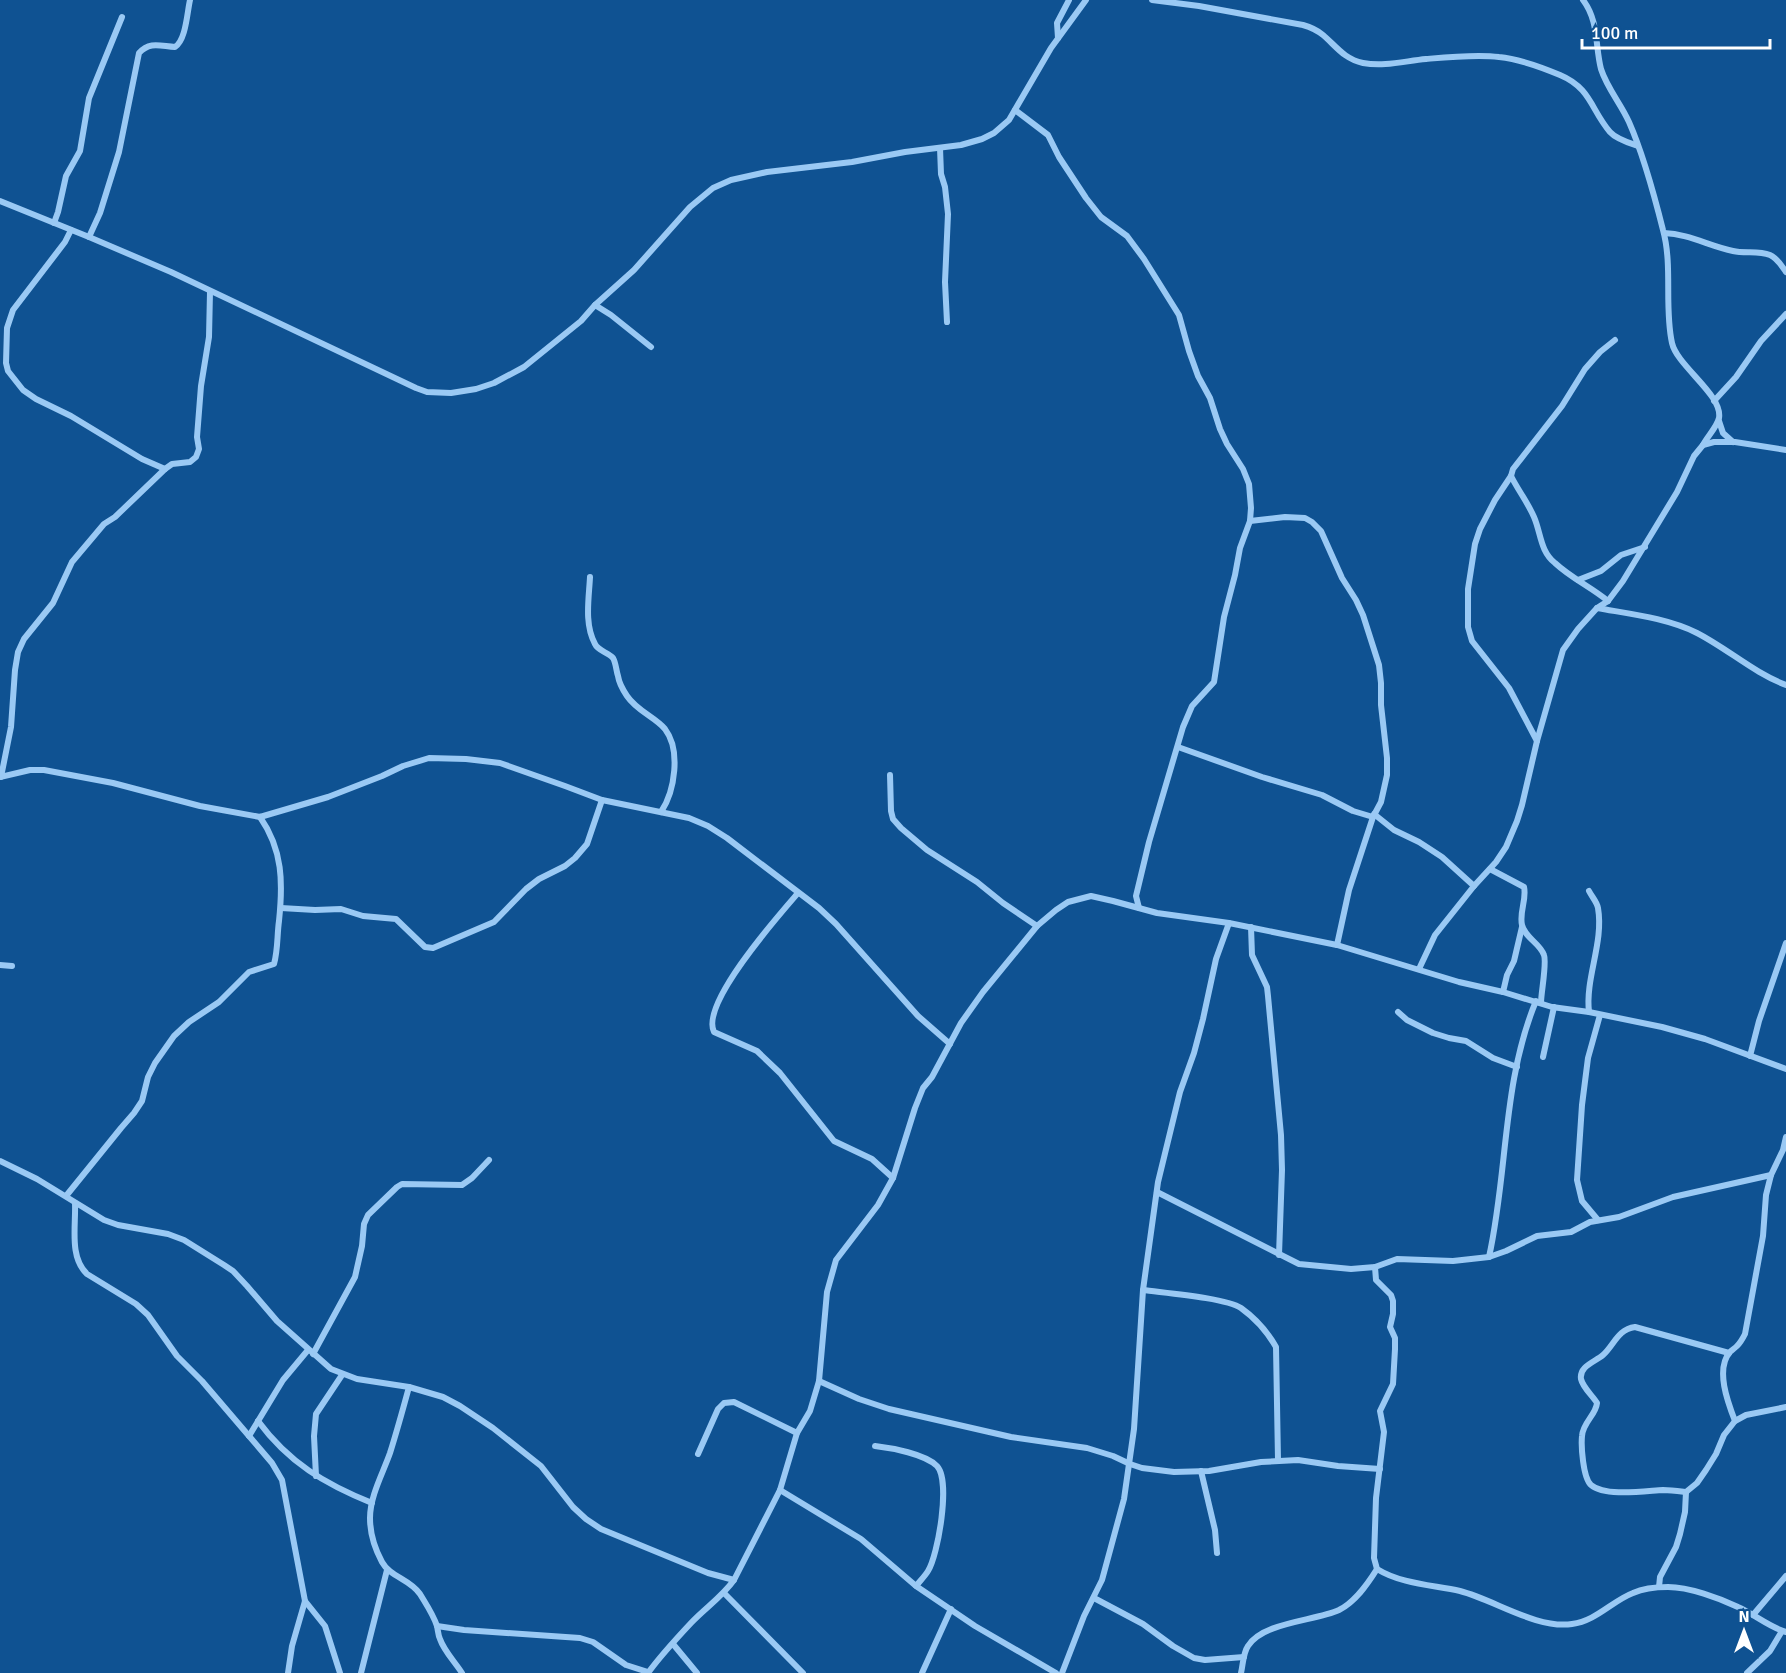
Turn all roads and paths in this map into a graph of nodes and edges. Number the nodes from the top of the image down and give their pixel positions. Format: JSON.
{"nodes":[{"id":1,"x":190,"y":0,"type":"edge"},
{"id":2,"x":1069,"y":0,"type":"edge"},
{"id":3,"x":1086,"y":0,"type":"edge"},
{"id":4,"x":1152,"y":0,"type":"edge"},
{"id":5,"x":1583,"y":0,"type":"edge"},
{"id":6,"x":122,"y":16,"type":"dead end"},
{"id":7,"x":1058,"y":38,"type":"junction"},
{"id":8,"x":1015,"y":110,"type":"junction"},
{"id":9,"x":1638,"y":146,"type":"junction"},
{"id":10,"x":940,"y":148,"type":"junction"},
{"id":11,"x":0,"y":201,"type":"edge"},
{"id":12,"x":54,"y":223,"type":"junction"},
{"id":13,"x":71,"y":230,"type":"junction"},
{"id":14,"x":1664,"y":233,"type":"junction"},
{"id":15,"x":90,"y":237,"type":"junction"},
{"id":16,"x":1786,"y":272,"type":"edge"},
{"id":17,"x":210,"y":292,"type":"junction"},
{"id":18,"x":595,"y":305,"type":"junction"},
{"id":19,"x":1786,"y":314,"type":"edge"},
{"id":20,"x":948,"y":322,"type":"dead end"},
{"id":21,"x":1615,"y":340,"type":"dead end"},
{"id":22,"x":651,"y":347,"type":"dead end"},
{"id":23,"x":1714,"y":400,"type":"junction"},
{"id":24,"x":1719,"y":421,"type":"junction"},
{"id":25,"x":1733,"y":442,"type":"junction"},
{"id":26,"x":1703,"y":445,"type":"junction"},
{"id":27,"x":1786,"y":450,"type":"edge"},
{"id":28,"x":165,"y":469,"type":"junction"},
{"id":29,"x":1511,"y":476,"type":"junction"},
{"id":30,"x":1250,"y":521,"type":"junction"},
{"id":31,"x":1645,"y":547,"type":"junction"},
{"id":32,"x":590,"y":576,"type":"dead end"},
{"id":33,"x":1578,"y":580,"type":"junction"},
{"id":34,"x":1608,"y":601,"type":"junction"},
{"id":35,"x":1597,"y":609,"type":"junction"},
{"id":36,"x":1786,"y":685,"type":"edge"},
{"id":37,"x":1537,"y":741,"type":"junction"},
{"id":38,"x":1178,"y":747,"type":"junction"},
{"id":39,"x":890,"y":775,"type":"dead end"},
{"id":40,"x":1,"y":777,"type":"edge"},
{"id":41,"x":602,"y":800,"type":"junction"},
{"id":42,"x":661,"y":812,"type":"junction"},
{"id":43,"x":1373,"y":816,"type":"junction"},
{"id":44,"x":260,"y":817,"type":"junction"},
{"id":45,"x":1490,"y":869,"type":"junction"},
{"id":46,"x":1473,"y":886,"type":"junction"},
{"id":47,"x":1589,"y":891,"type":"dead end"},
{"id":48,"x":798,"y":893,"type":"junction"},
{"id":49,"x":281,"y":908,"type":"junction"},
{"id":50,"x":1139,"y":908,"type":"junction"},
{"id":51,"x":1229,"y":923,"type":"junction"},
{"id":52,"x":1037,"y":926,"type":"junction"},
{"id":53,"x":1251,"y":927,"type":"junction"},
{"id":54,"x":1522,"y":927,"type":"junction"},
{"id":55,"x":1786,"y":942,"type":"edge"},
{"id":56,"x":1337,"y":945,"type":"junction"},
{"id":57,"x":0,"y":965,"type":"edge"},
{"id":58,"x":12,"y":966,"type":"dead end"},
{"id":59,"x":1419,"y":969,"type":"junction"},
{"id":60,"x":1503,"y":992,"type":"junction"},
{"id":61,"x":1539,"y":1002,"type":"junction"},
{"id":62,"x":1554,"y":1007,"type":"junction"},
{"id":63,"x":1398,"y":1012,"type":"dead end"},
{"id":64,"x":1589,"y":1012,"type":"junction"},
{"id":65,"x":1600,"y":1015,"type":"junction"},
{"id":66,"x":950,"y":1044,"type":"junction"},
{"id":67,"x":1750,"y":1056,"type":"junction"},
{"id":68,"x":1543,"y":1057,"type":"dead end"},
{"id":69,"x":1517,"y":1067,"type":"junction"},
{"id":70,"x":1786,"y":1069,"type":"edge"},
{"id":71,"x":1786,"y":1137,"type":"edge"},
{"id":72,"x":489,"y":1160,"type":"dead end"},
{"id":73,"x":0,"y":1161,"type":"edge"},
{"id":74,"x":1771,"y":1175,"type":"junction"},
{"id":75,"x":892,"y":1178,"type":"junction"},
{"id":76,"x":1157,"y":1192,"type":"junction"},
{"id":77,"x":66,"y":1196,"type":"junction"},
{"id":78,"x":75,"y":1203,"type":"junction"},
{"id":79,"x":1598,"y":1220,"type":"junction"},
{"id":80,"x":1279,"y":1255,"type":"junction"},
{"id":81,"x":1489,"y":1257,"type":"junction"},
{"id":82,"x":1375,"y":1267,"type":"junction"},
{"id":83,"x":1143,"y":1290,"type":"junction"},
{"id":84,"x":310,"y":1352,"type":"junction"},
{"id":85,"x":1728,"y":1353,"type":"junction"},
{"id":86,"x":342,"y":1375,"type":"junction"},
{"id":87,"x":819,"y":1381,"type":"junction"},
{"id":88,"x":409,"y":1387,"type":"junction"},
{"id":89,"x":1786,"y":1407,"type":"edge"},
{"id":90,"x":258,"y":1421,"type":"junction"},
{"id":91,"x":1735,"y":1421,"type":"junction"},
{"id":92,"x":797,"y":1433,"type":"junction"},
{"id":93,"x":249,"y":1436,"type":"junction"},
{"id":94,"x":875,"y":1446,"type":"dead end"},
{"id":95,"x":698,"y":1454,"type":"dead end"},
{"id":96,"x":1278,"y":1460,"type":"junction"},
{"id":97,"x":1130,"y":1464,"type":"junction"},
{"id":98,"x":1380,"y":1469,"type":"junction"},
{"id":99,"x":1201,"y":1472,"type":"junction"},
{"id":100,"x":316,"y":1476,"type":"junction"},
{"id":101,"x":780,"y":1490,"type":"junction"},
{"id":102,"x":1686,"y":1492,"type":"junction"},
{"id":103,"x":372,"y":1503,"type":"junction"},
{"id":104,"x":1217,"y":1553,"type":"dead end"},
{"id":105,"x":1377,"y":1569,"type":"junction"},
{"id":106,"x":387,"y":1570,"type":"junction"},
{"id":107,"x":1786,"y":1576,"type":"edge"},
{"id":108,"x":734,"y":1580,"type":"junction"},
{"id":109,"x":916,"y":1586,"type":"junction"},
{"id":110,"x":1659,"y":1587,"type":"junction"},
{"id":111,"x":724,"y":1593,"type":"junction"},
{"id":112,"x":1094,"y":1598,"type":"junction"},
{"id":113,"x":305,"y":1601,"type":"junction"},
{"id":114,"x":951,"y":1609,"type":"junction"},
{"id":115,"x":1753,"y":1615,"type":"junction"},
{"id":116,"x":437,"y":1626,"type":"junction"},
{"id":117,"x":1784,"y":1632,"type":"edge"},
{"id":118,"x":673,"y":1644,"type":"junction"},
{"id":119,"x":1244,"y":1657,"type":"junction"},
{"id":120,"x":288,"y":1673,"type":"edge"},
{"id":121,"x":340,"y":1673,"type":"edge"},
{"id":122,"x":361,"y":1673,"type":"edge"},
{"id":123,"x":462,"y":1673,"type":"edge"},
{"id":124,"x":648,"y":1673,"type":"edge"},
{"id":125,"x":696,"y":1673,"type":"edge"},
{"id":126,"x":803,"y":1673,"type":"edge"},
{"id":127,"x":922,"y":1673,"type":"edge"},
{"id":128,"x":1056,"y":1673,"type":"edge"},
{"id":129,"x":1062,"y":1673,"type":"edge"},
{"id":130,"x":1241,"y":1673,"type":"edge"},
{"id":131,"x":1748,"y":1673,"type":"edge"}],
"edges":[{"from":1,"to":15,"type":"street"},
{"from":2,"to":7,"type":"street"},
{"from":3,"to":7,"type":"street"},
{"from":4,"to":9,"type":"street"},
{"from":5,"to":9,"type":"street"},
{"from":6,"to":12,"type":"street"},
{"from":7,"to":8,"type":"street"},
{"from":8,"to":10,"type":"street"},
{"from":8,"to":30,"type":"street"},
{"from":9,"to":14,"type":"street"},
{"from":10,"to":18,"type":"street"},
{"from":10,"to":20,"type":"street"},
{"from":11,"to":12,"type":"street"},
{"from":12,"to":13,"type":"street"},
{"from":13,"to":15,"type":"street"},
{"from":13,"to":28,"type":"street"},
{"from":14,"to":16,"type":"street"},
{"from":14,"to":23,"type":"street"},
{"from":15,"to":17,"type":"street"},
{"from":17,"to":18,"type":"street"},
{"from":17,"to":28,"type":"street"},
{"from":18,"to":22,"type":"street"},
{"from":19,"to":23,"type":"street"},
{"from":21,"to":29,"type":"street"},
{"from":23,"to":24,"type":"street"},
{"from":24,"to":25,"type":"street"},
{"from":24,"to":26,"type":"street"},
{"from":25,"to":26,"type":"street"},
{"from":25,"to":27,"type":"street"},
{"from":26,"to":31,"type":"street"},
{"from":28,"to":40,"type":"street"},
{"from":29,"to":33,"type":"street"},
{"from":29,"to":37,"type":"street"},
{"from":30,"to":38,"type":"street"},
{"from":30,"to":43,"type":"street"},
{"from":31,"to":33,"type":"street"},
{"from":31,"to":34,"type":"street"},
{"from":32,"to":42,"type":"street"},
{"from":33,"to":34,"type":"street"},
{"from":34,"to":35,"type":"street"},
{"from":35,"to":36,"type":"street"},
{"from":35,"to":37,"type":"street"},
{"from":37,"to":45,"type":"street"},
{"from":38,"to":43,"type":"street"},
{"from":38,"to":50,"type":"street"},
{"from":39,"to":52,"type":"street"},
{"from":40,"to":44,"type":"street"},
{"from":41,"to":42,"type":"street"},
{"from":41,"to":44,"type":"street"},
{"from":41,"to":49,"type":"street"},
{"from":42,"to":48,"type":"street"},
{"from":43,"to":46,"type":"street"},
{"from":43,"to":56,"type":"street"},
{"from":44,"to":49,"type":"street"},
{"from":45,"to":46,"type":"street"},
{"from":45,"to":54,"type":"street"},
{"from":46,"to":59,"type":"street"},
{"from":47,"to":64,"type":"street"},
{"from":48,"to":66,"type":"street"},
{"from":48,"to":75,"type":"street"},
{"from":49,"to":77,"type":"street"},
{"from":50,"to":51,"type":"street"},
{"from":50,"to":52,"type":"street"},
{"from":51,"to":53,"type":"street"},
{"from":51,"to":76,"type":"street"},
{"from":52,"to":66,"type":"street"},
{"from":53,"to":56,"type":"street"},
{"from":53,"to":80,"type":"street"},
{"from":54,"to":60,"type":"street"},
{"from":54,"to":61,"type":"street"},
{"from":55,"to":67,"type":"street"},
{"from":56,"to":59,"type":"street"},
{"from":57,"to":58,"type":"street"},
{"from":59,"to":60,"type":"street"},
{"from":60,"to":61,"type":"street"},
{"from":61,"to":62,"type":"street"},
{"from":61,"to":69,"type":"street"},
{"from":62,"to":64,"type":"street"},
{"from":62,"to":68,"type":"street"},
{"from":63,"to":69,"type":"street"},
{"from":64,"to":65,"type":"street"},
{"from":65,"to":67,"type":"street"},
{"from":65,"to":79,"type":"street"},
{"from":66,"to":75,"type":"street"},
{"from":67,"to":70,"type":"street"},
{"from":69,"to":81,"type":"street"},
{"from":71,"to":74,"type":"street"},
{"from":72,"to":84,"type":"street"},
{"from":73,"to":77,"type":"street"},
{"from":74,"to":79,"type":"street"},
{"from":74,"to":85,"type":"street"},
{"from":75,"to":87,"type":"street"},
{"from":76,"to":80,"type":"street"},
{"from":76,"to":83,"type":"street"},
{"from":77,"to":78,"type":"street"},
{"from":78,"to":84,"type":"street"},
{"from":78,"to":93,"type":"street"},
{"from":79,"to":81,"type":"street"},
{"from":80,"to":82,"type":"street"},
{"from":81,"to":82,"type":"street"},
{"from":82,"to":98,"type":"street"},
{"from":83,"to":96,"type":"street"},
{"from":83,"to":97,"type":"street"},
{"from":84,"to":86,"type":"street"},
{"from":84,"to":90,"type":"street"},
{"from":85,"to":91,"type":"street"},
{"from":85,"to":102,"type":"street"},
{"from":86,"to":88,"type":"street"},
{"from":86,"to":100,"type":"street"},
{"from":87,"to":92,"type":"street"},
{"from":87,"to":97,"type":"street"},
{"from":88,"to":103,"type":"street"},
{"from":88,"to":108,"type":"street"},
{"from":89,"to":91,"type":"street"},
{"from":90,"to":93,"type":"street"},
{"from":90,"to":100,"type":"street"},
{"from":91,"to":102,"type":"street"},
{"from":92,"to":95,"type":"street"},
{"from":92,"to":101,"type":"street"},
{"from":93,"to":113,"type":"street"},
{"from":94,"to":109,"type":"street"},
{"from":96,"to":98,"type":"street"},
{"from":96,"to":99,"type":"street"},
{"from":97,"to":99,"type":"street"},
{"from":97,"to":112,"type":"street"},
{"from":98,"to":105,"type":"street"},
{"from":99,"to":104,"type":"street"},
{"from":100,"to":103,"type":"street"},
{"from":101,"to":108,"type":"street"},
{"from":101,"to":109,"type":"street"},
{"from":102,"to":110,"type":"street"},
{"from":103,"to":106,"type":"street"},
{"from":105,"to":110,"type":"street"},
{"from":105,"to":119,"type":"street"},
{"from":106,"to":116,"type":"street"},
{"from":106,"to":122,"type":"street"},
{"from":107,"to":115,"type":"street"},
{"from":108,"to":111,"type":"street"},
{"from":109,"to":114,"type":"street"},
{"from":110,"to":115,"type":"street"},
{"from":111,"to":118,"type":"street"},
{"from":111,"to":126,"type":"street"},
{"from":112,"to":119,"type":"street"},
{"from":112,"to":129,"type":"street"},
{"from":113,"to":120,"type":"street"},
{"from":113,"to":121,"type":"street"},
{"from":114,"to":127,"type":"street"},
{"from":114,"to":128,"type":"street"},
{"from":115,"to":117,"type":"street"},
{"from":116,"to":123,"type":"street"},
{"from":116,"to":124,"type":"street"},
{"from":117,"to":131,"type":"street"},
{"from":118,"to":124,"type":"street"},
{"from":118,"to":125,"type":"street"},
{"from":119,"to":130,"type":"street"}]}
